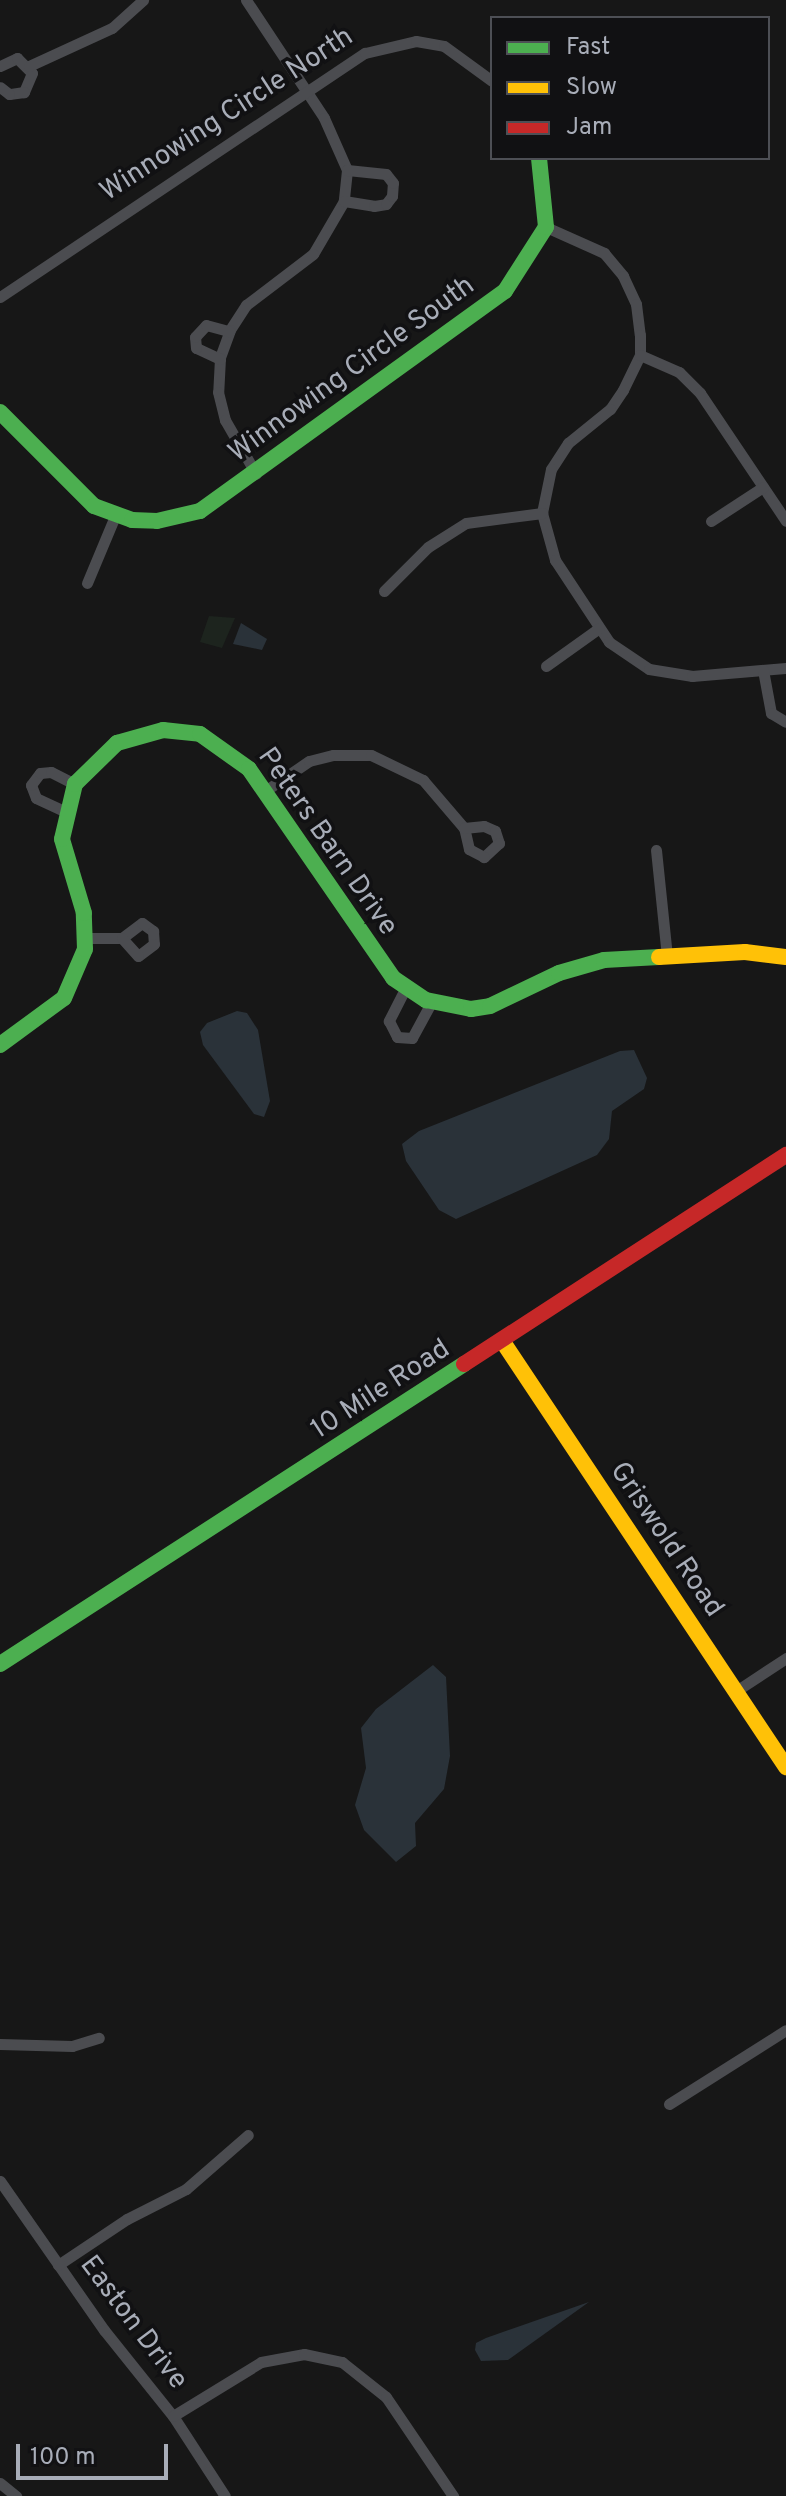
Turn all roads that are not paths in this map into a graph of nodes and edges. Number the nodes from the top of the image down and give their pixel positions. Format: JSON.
{"nodes":[{"id":1,"x":143,"y":0,"type":"edge"},
{"id":2,"x":246,"y":0,"type":"edge"},
{"id":3,"x":0,"y":66,"type":"edge"},
{"id":4,"x":29,"y":66,"type":"junction"},
{"id":5,"x":490,"y":80,"type":"edge"},
{"id":6,"x":0,"y":87,"type":"edge"},
{"id":7,"x":307,"y":91,"type":"junction"},
{"id":8,"x":539,"y":160,"type":"edge"},
{"id":9,"x":347,"y":170,"type":"junction"},
{"id":10,"x":344,"y":201,"type":"junction"},
{"id":11,"x":546,"y":227,"type":"junction"},
{"id":12,"x":0,"y":297,"type":"edge"},
{"id":13,"x":229,"y":331,"type":"junction"},
{"id":14,"x":640,"y":355,"type":"junction"},
{"id":15,"x":220,"y":359,"type":"junction"},
{"id":16,"x":0,"y":412,"type":"edge"},
{"id":17,"x":256,"y":474,"type":"junction"},
{"id":18,"x":763,"y":487,"type":"junction"},
{"id":19,"x":542,"y":513,"type":"junction"},
{"id":20,"x":115,"y":516,"type":"junction"},
{"id":21,"x":711,"y":521,"type":"dead end"},
{"id":22,"x":786,"y":521,"type":"edge"},
{"id":23,"x":87,"y":583,"type":"dead end"},
{"id":24,"x":384,"y":591,"type":"dead end"},
{"id":25,"x":599,"y":628,"type":"junction"},
{"id":26,"x":546,"y":666,"type":"dead end"},
{"id":27,"x":786,"y":668,"type":"edge"},
{"id":28,"x":763,"y":670,"type":"junction"},
{"id":29,"x":786,"y":722,"type":"edge"},
{"id":30,"x":75,"y":784,"type":"junction"},
{"id":31,"x":265,"y":791,"type":"junction"},
{"id":32,"x":64,"y":811,"type":"junction"},
{"id":33,"x":464,"y":828,"type":"dead end"},
{"id":34,"x":656,"y":850,"type":"dead end"},
{"id":35,"x":86,"y":938,"type":"junction"},
{"id":36,"x":122,"y":938,"type":"dead end"},
{"id":37,"x":667,"y":957,"type":"junction"},
{"id":38,"x":786,"y":957,"type":"edge"},
{"id":39,"x":405,"y":989,"type":"junction"},
{"id":40,"x":432,"y":1001,"type":"junction"},
{"id":41,"x":0,"y":1045,"type":"edge"},
{"id":42,"x":786,"y":1155,"type":"edge"},
{"id":43,"x":503,"y":1342,"type":"junction"},
{"id":44,"x":786,"y":1658,"type":"edge"},
{"id":45,"x":0,"y":1664,"type":"edge"},
{"id":46,"x":736,"y":1691,"type":"junction"},
{"id":47,"x":786,"y":1767,"type":"edge"},
{"id":48,"x":786,"y":2030,"type":"edge"},
{"id":49,"x":99,"y":2038,"type":"dead end"},
{"id":50,"x":0,"y":2044,"type":"edge"},
{"id":51,"x":669,"y":2104,"type":"dead end"},
{"id":52,"x":248,"y":2135,"type":"dead end"},
{"id":53,"x":0,"y":2181,"type":"edge"},
{"id":54,"x":58,"y":2265,"type":"junction"},
{"id":55,"x":173,"y":2416,"type":"junction"},
{"id":56,"x":0,"y":2483,"type":"edge"},
{"id":57,"x":16,"y":2496,"type":"edge"},
{"id":58,"x":225,"y":2496,"type":"edge"},
{"id":59,"x":453,"y":2496,"type":"edge"}],
"edges":[{"from":1,"to":4,"type":"street"},
{"from":2,"to":7,"type":"street"},
{"from":3,"to":4,"type":"street"},
{"from":4,"to":6,"type":"street"},
{"from":5,"to":7,"type":"street","name":"Winnowing Circle North"},
{"from":7,"to":9,"type":"street"},
{"from":7,"to":12,"type":"street","name":"Winnowing Circle North"},
{"from":8,"to":11,"type":"street"},
{"from":9,"to":10,"type":"street"},
{"from":9,"to":10,"type":"street"},
{"from":10,"to":13,"type":"street"},
{"from":11,"to":14,"type":"street"},
{"from":11,"to":17,"type":"street","name":"Winnowing Circle South"},
{"from":13,"to":15,"type":"street"},
{"from":13,"to":15,"type":"street"},
{"from":14,"to":18,"type":"street"},
{"from":14,"to":19,"type":"street"},
{"from":15,"to":17,"type":"street"},
{"from":16,"to":20,"type":"street","name":"Winnowing Circle South"},
{"from":17,"to":20,"type":"street","name":"Winnowing Circle South"},
{"from":18,"to":21,"type":"street"},
{"from":18,"to":22,"type":"street"},
{"from":19,"to":24,"type":"street"},
{"from":19,"to":25,"type":"street"},
{"from":20,"to":23,"type":"street"},
{"from":25,"to":26,"type":"street"},
{"from":25,"to":28,"type":"street"},
{"from":27,"to":28,"type":"street"},
{"from":28,"to":29,"type":"street"},
{"from":30,"to":31,"type":"street","name":"Peters Barn Drive"},
{"from":30,"to":32,"type":"street","name":"Peters Barn Drive"},
{"from":30,"to":32,"type":"street"},
{"from":31,"to":33,"type":"street"},
{"from":31,"to":39,"type":"street","name":"Peters Barn Drive"},
{"from":32,"to":35,"type":"street","name":"Peters Barn Drive"},
{"from":34,"to":37,"type":"street"},
{"from":35,"to":36,"type":"street"},
{"from":35,"to":41,"type":"street","name":"Peters Barn Drive"},
{"from":37,"to":38,"type":"street","name":"Peters Barn Drive"},
{"from":37,"to":40,"type":"street","name":"Peters Barn Drive"},
{"from":39,"to":40,"type":"street","name":"Peters Barn Drive"},
{"from":39,"to":40,"type":"street"},
{"from":42,"to":43,"type":"street","name":"10 Mile Road"},
{"from":43,"to":45,"type":"street","name":"10 Mile Road"},
{"from":43,"to":46,"type":"street","name":"Griswold Road"},
{"from":44,"to":46,"type":"street"},
{"from":46,"to":47,"type":"street","name":"Griswold Road"},
{"from":48,"to":51,"type":"street"},
{"from":49,"to":50,"type":"street"},
{"from":52,"to":54,"type":"street"},
{"from":53,"to":54,"type":"street","name":"Easton Drive"},
{"from":54,"to":55,"type":"street","name":"Easton Drive"},
{"from":55,"to":58,"type":"street","name":"Easton Drive"},
{"from":55,"to":59,"type":"street"},
{"from":56,"to":57,"type":"street"}]}
